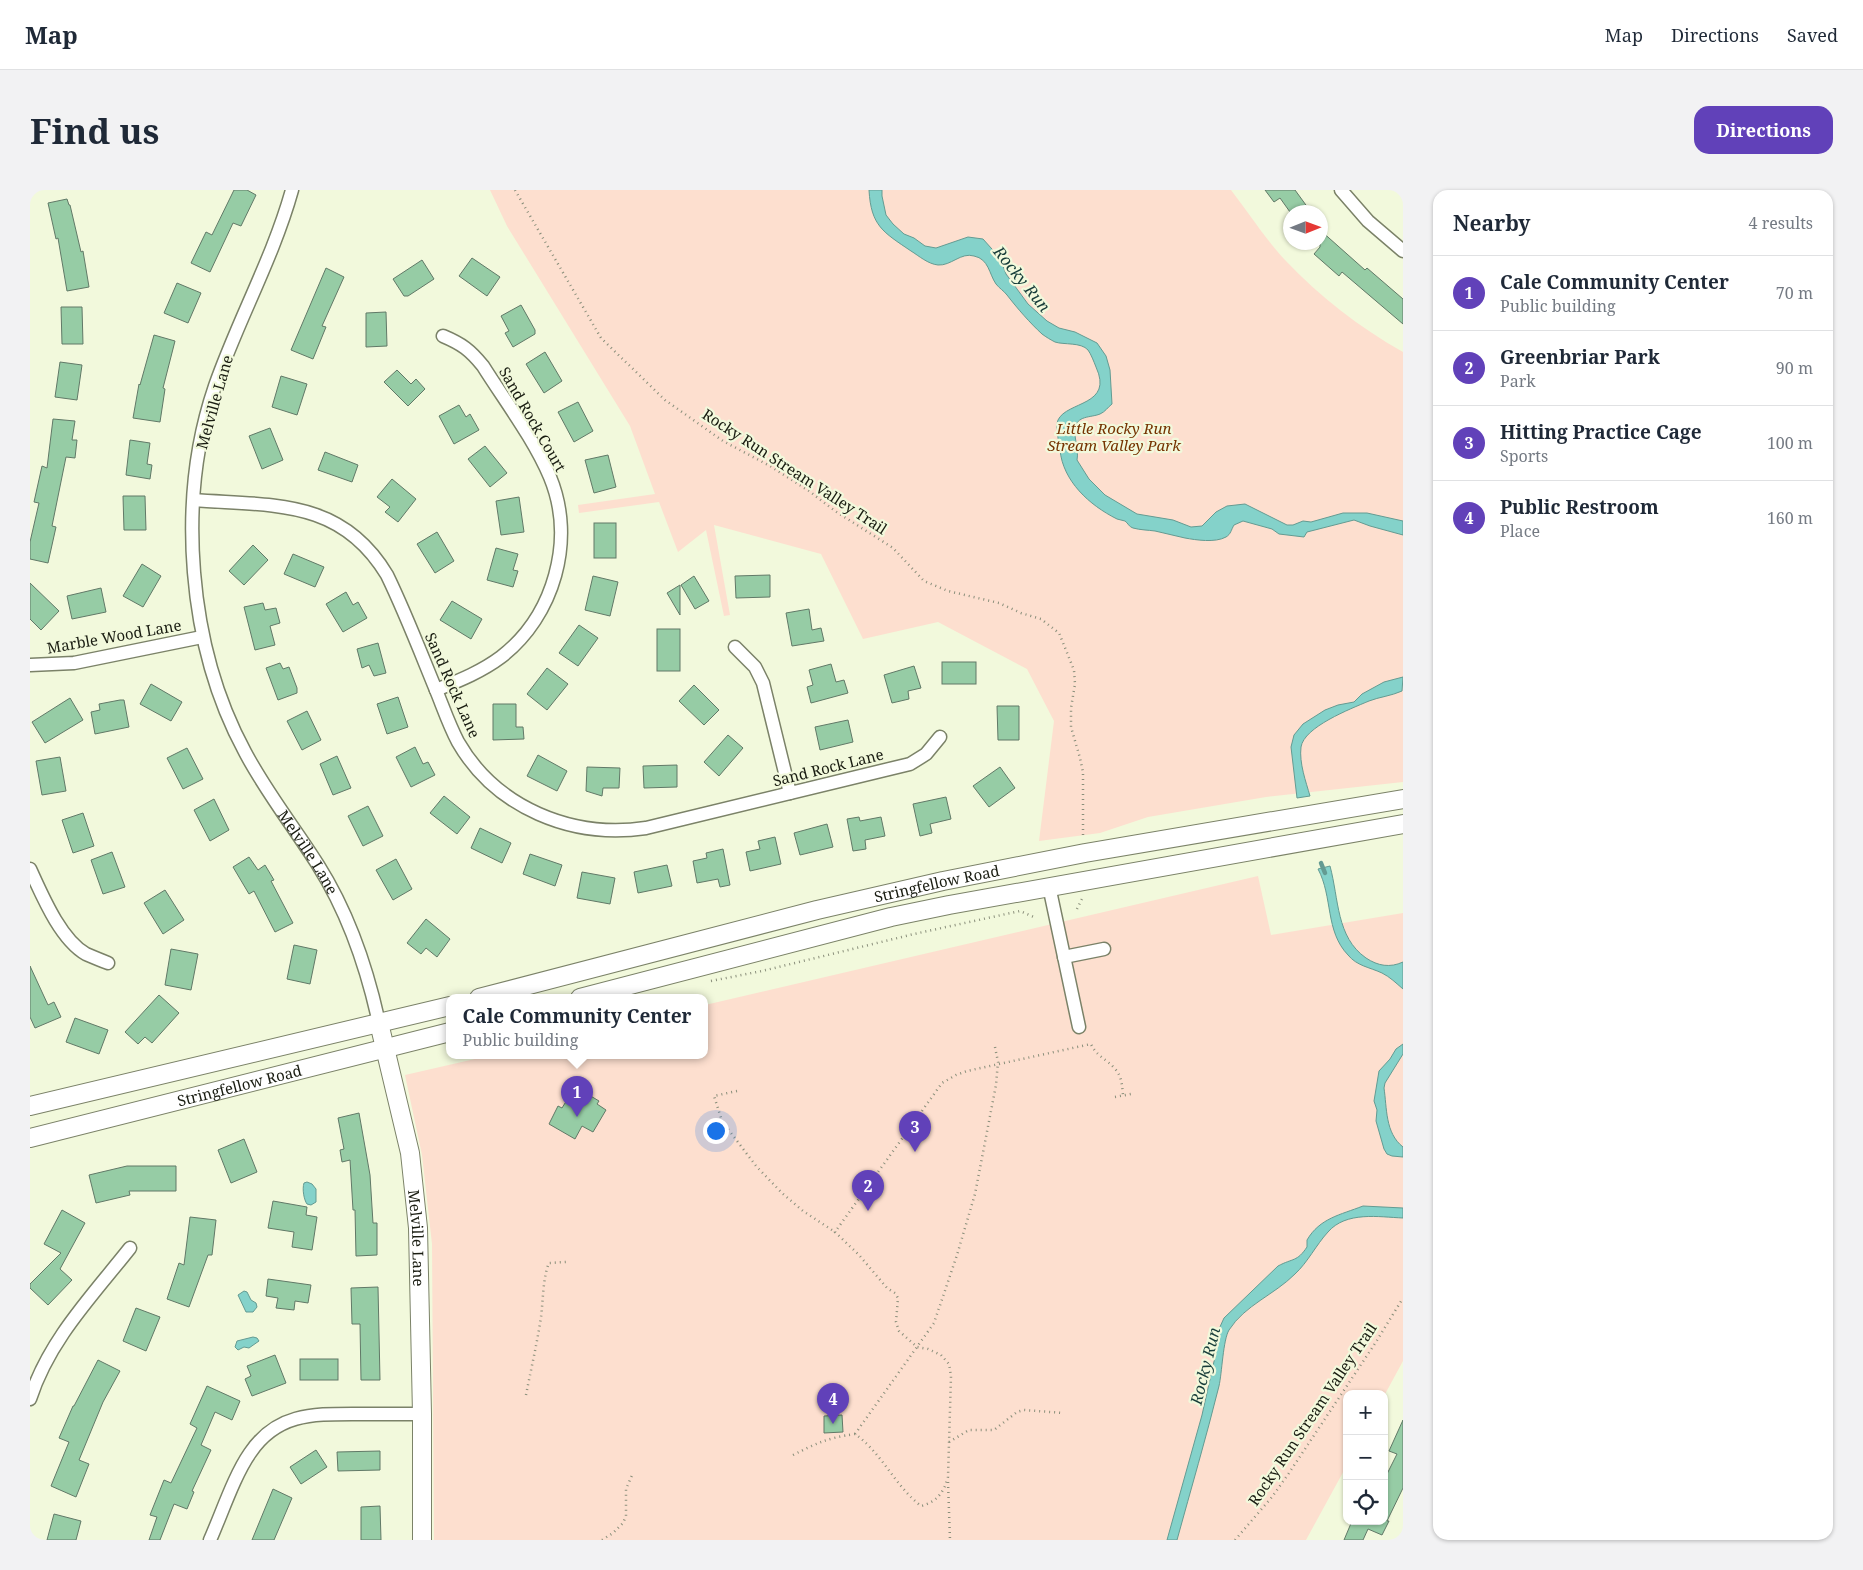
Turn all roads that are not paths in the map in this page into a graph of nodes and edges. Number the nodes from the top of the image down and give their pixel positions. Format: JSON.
{"nodes":[{"id":1,"x":292,"y":190,"type":"edge"},
{"id":2,"x":1340,"y":190,"type":"edge"},
{"id":3,"x":1403,"y":251,"type":"edge"},
{"id":4,"x":443,"y":336,"type":"dead end"},
{"id":5,"x":194,"y":500,"type":"junction"},
{"id":6,"x":202,"y":637,"type":"junction"},
{"id":7,"x":735,"y":647,"type":"dead end"},
{"id":8,"x":30,"y":665,"type":"edge"},
{"id":9,"x":436,"y":690,"type":"junction"},
{"id":10,"x":940,"y":738,"type":"dead end"},
{"id":11,"x":790,"y":793,"type":"junction"},
{"id":12,"x":1403,"y":799,"type":"edge"},
{"id":13,"x":1403,"y":824,"type":"edge"},
{"id":14,"x":30,"y":869,"type":"edge"},
{"id":15,"x":1049,"y":886,"type":"junction"},
{"id":16,"x":1104,"y":949,"type":"dead end"},
{"id":17,"x":1064,"y":956,"type":"junction"},
{"id":18,"x":108,"y":963,"type":"dead end"},
{"id":19,"x":494,"y":994,"type":"edge"},
{"id":20,"x":595,"y":994,"type":"edge"},
{"id":21,"x":446,"y":1007,"type":"edge"},
{"id":22,"x":380,"y":1023,"type":"junction"},
{"id":23,"x":1078,"y":1026,"type":"dead end"},
{"id":24,"x":446,"y":1033,"type":"edge"},
{"id":25,"x":386,"y":1048,"type":"junction"},
{"id":26,"x":30,"y":1106,"type":"edge"},
{"id":27,"x":30,"y":1138,"type":"edge"},
{"id":28,"x":130,"y":1248,"type":"dead end"},
{"id":29,"x":30,"y":1400,"type":"edge"},
{"id":30,"x":422,"y":1414,"type":"junction"},
{"id":31,"x":210,"y":1540,"type":"edge"},
{"id":32,"x":422,"y":1540,"type":"edge"}],
"edges":[{"from":1,"to":5,"type":"street","name":"Melville Lane"},
{"from":2,"to":3,"type":"street"},
{"from":4,"to":9,"type":"street","name":"Sand Rock Court"},
{"from":5,"to":6,"type":"street","name":"Melville Lane"},
{"from":5,"to":9,"type":"street","name":"Sand Rock Lane"},
{"from":6,"to":8,"type":"street","name":"Marble Wood Lane"},
{"from":6,"to":22,"type":"street","name":"Melville Lane"},
{"from":7,"to":11,"type":"street"},
{"from":9,"to":11,"type":"street","name":"Sand Rock Lane"},
{"from":10,"to":11,"type":"street","name":"Sand Rock Lane"},
{"from":12,"to":19,"type":"main road","name":"Stringfellow Road"},
{"from":13,"to":15,"type":"main road","name":"Stringfellow Road"},
{"from":14,"to":18,"type":"street"},
{"from":15,"to":17,"type":"street"},
{"from":15,"to":20,"type":"main road","name":"Stringfellow Road"},
{"from":16,"to":17,"type":"street"},
{"from":17,"to":23,"type":"street"},
{"from":21,"to":22,"type":"main road","name":"Stringfellow Road"},
{"from":22,"to":25,"type":"main road","name":"Melville Lane"},
{"from":22,"to":26,"type":"main road","name":"Stringfellow Road"},
{"from":24,"to":25,"type":"main road","name":"Stringfellow Road"},
{"from":25,"to":27,"type":"main road","name":"Stringfellow Road"},
{"from":25,"to":30,"type":"main road","name":"Melville Lane"},
{"from":28,"to":29,"type":"street"},
{"from":30,"to":31,"type":"street"},
{"from":30,"to":32,"type":"main road","name":"Melville Lane"}]}
